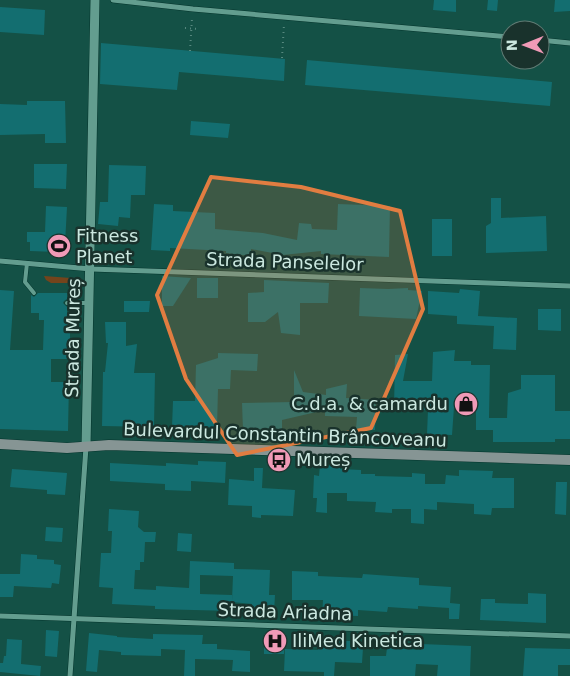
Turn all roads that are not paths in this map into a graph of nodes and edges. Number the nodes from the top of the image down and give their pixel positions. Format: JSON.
{"nodes":[{"id":1,"x":95,"y":0,"type":"edge"},
{"id":2,"x":113,"y":0,"type":"edge"},
{"id":3,"x":500,"y":36,"type":"edge"},
{"id":4,"x":550,"y":41,"type":"edge"},
{"id":5,"x":570,"y":42,"type":"edge"},
{"id":6,"x":0,"y":261,"type":"edge"},
{"id":7,"x":27,"y":263,"type":"junction"},
{"id":8,"x":91,"y":269,"type":"junction"},
{"id":9,"x":570,"y":286,"type":"edge"},
{"id":10,"x":34,"y":293,"type":"dead end"},
{"id":11,"x":67,"y":303,"type":"dead end"},
{"id":12,"x":90,"y":303,"type":"junction"},
{"id":13,"x":0,"y":444,"type":"edge"},
{"id":14,"x":86,"y":447,"type":"junction"},
{"id":15,"x":570,"y":460,"type":"edge"},
{"id":16,"x":0,"y":616,"type":"edge"},
{"id":17,"x":74,"y":619,"type":"junction"},
{"id":18,"x":570,"y":636,"type":"edge"},
{"id":19,"x":70,"y":676,"type":"edge"}],
"edges":[{"from":1,"to":8,"type":"street","name":"Strada Mureș"},
{"from":2,"to":3,"type":"street"},
{"from":4,"to":5,"type":"street"},
{"from":6,"to":7,"type":"street","name":"Strada Panselelor"},
{"from":7,"to":8,"type":"street","name":"Strada Panselelor"},
{"from":7,"to":10,"type":"lane"},
{"from":8,"to":9,"type":"street","name":"Strada Panselelor"},
{"from":8,"to":12,"type":"street","name":"Strada Mureș"},
{"from":11,"to":12,"type":"lane"},
{"from":12,"to":14,"type":"street","name":"Strada Mureș"},
{"from":13,"to":14,"type":"main road","name":"Bulevardul Constantin Brâncoveanu"},
{"from":14,"to":15,"type":"main road","name":"Bulevardul Constantin Brâncoveanu"},
{"from":14,"to":17,"type":"street","name":"Strada Mureș"},
{"from":16,"to":17,"type":"street","name":"Strada Ariadna"},
{"from":17,"to":18,"type":"street","name":"Strada Ariadna"},
{"from":17,"to":19,"type":"street","name":"Strada Mureș"}]}
